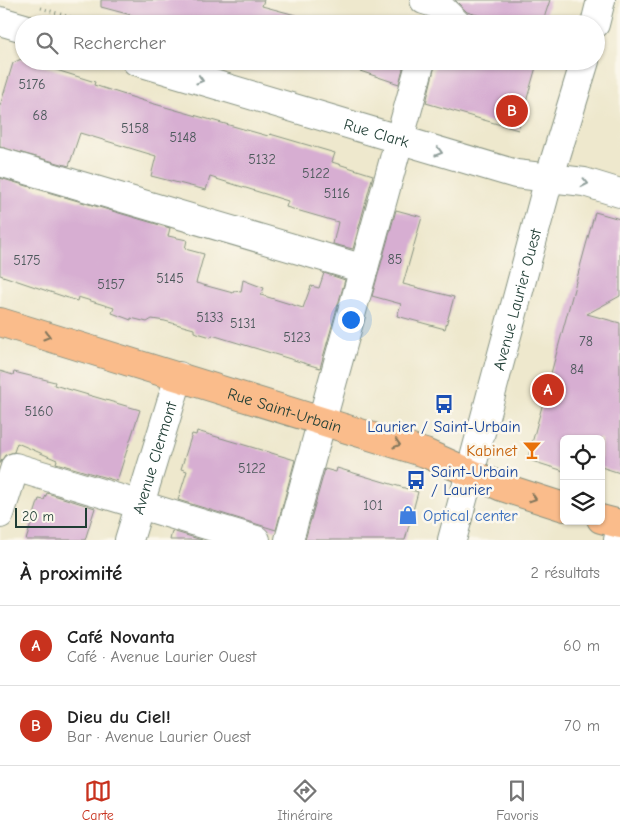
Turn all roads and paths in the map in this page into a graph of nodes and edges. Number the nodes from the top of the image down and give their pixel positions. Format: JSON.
{"nodes":[{"id":1,"x":601,"y":0,"type":"edge"},
{"id":2,"x":433,"y":7,"type":"edge"},
{"id":3,"x":444,"y":15,"type":"edge"},
{"id":4,"x":597,"y":15,"type":"edge"},
{"id":5,"x":15,"y":20,"type":"edge"},
{"id":6,"x":0,"y":21,"type":"edge"},
{"id":7,"x":166,"y":70,"type":"edge"},
{"id":8,"x":418,"y":70,"type":"edge"},
{"id":9,"x":581,"y":70,"type":"edge"},
{"id":10,"x":399,"y":140,"type":"junction"},
{"id":11,"x":0,"y":162,"type":"edge"},
{"id":12,"x":549,"y":179,"type":"junction"},
{"id":13,"x":620,"y":193,"type":"edge"},
{"id":14,"x":364,"y":269,"type":"junction"},
{"id":15,"x":0,"y":322,"type":"edge"},
{"id":16,"x":179,"y":376,"type":"junction"},
{"id":17,"x":321,"y":421,"type":"junction"},
{"id":18,"x":471,"y":474,"type":"junction"},
{"id":19,"x":140,"y":505,"type":"junction"},
{"id":20,"x":560,"y":506,"type":"edge"},
{"id":21,"x":0,"y":514,"type":"edge"},
{"id":22,"x":605,"y":519,"type":"edge"},
{"id":23,"x":620,"y":524,"type":"edge"},
{"id":24,"x":620,"y":532,"type":"edge"},
{"id":25,"x":129,"y":540,"type":"edge"},
{"id":26,"x":256,"y":540,"type":"edge"},
{"id":27,"x":289,"y":540,"type":"edge"},
{"id":28,"x":452,"y":540,"type":"edge"},
{"id":29,"x":618,"y":540,"type":"edge"}],
"edges":[{"from":1,"to":4,"type":"street"},
{"from":2,"to":3,"type":"street"},
{"from":5,"to":6,"type":"street"},
{"from":7,"to":10,"type":"street","name":"Rue Clark","one_way":true},
{"from":8,"to":10,"type":"street"},
{"from":9,"to":12,"type":"street","name":"Avenue Laurier Ouest"},
{"from":10,"to":12,"type":"street","name":"Rue Clark","one_way":true},
{"from":10,"to":14,"type":"street"},
{"from":11,"to":14,"type":"street"},
{"from":12,"to":13,"type":"street","name":"Rue Clark","one_way":true},
{"from":12,"to":18,"type":"street","name":"Avenue Laurier Ouest"},
{"from":14,"to":17,"type":"street"},
{"from":15,"to":16,"type":"main road","name":"Rue Saint-Urbain","one_way":true},
{"from":16,"to":17,"type":"main road","name":"Rue Saint-Urbain"},
{"from":16,"to":19,"type":"street","name":"Avenue Clermont"},
{"from":17,"to":18,"type":"main road","name":"Rue Saint-Urbain","one_way":true},
{"from":17,"to":27,"type":"street"},
{"from":18,"to":20,"type":"main road","name":"Rue Saint-Urbain","one_way":true},
{"from":18,"to":28,"type":"street","name":"Avenue Laurier Ouest"},
{"from":19,"to":21,"type":"street"},
{"from":19,"to":25,"type":"street","name":"Avenue Clermont"},
{"from":19,"to":26,"type":"street"},
{"from":22,"to":23,"type":"main road"},
{"from":24,"to":29,"type":"street"}]}
